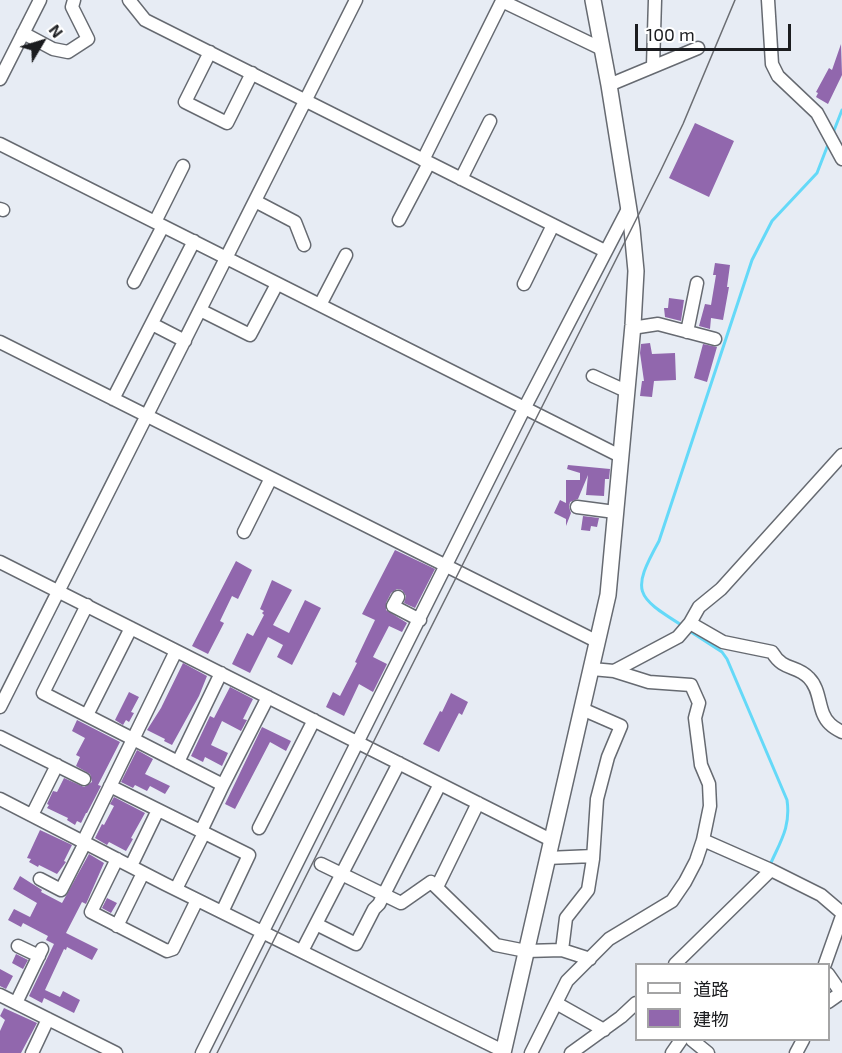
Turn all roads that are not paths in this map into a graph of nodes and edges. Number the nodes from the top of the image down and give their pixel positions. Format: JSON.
{"nodes":[{"id":1,"x":40,"y":0,"type":"edge"},
{"id":2,"x":74,"y":0,"type":"edge"},
{"id":3,"x":129,"y":0,"type":"edge"},
{"id":4,"x":356,"y":0,"type":"edge"},
{"id":5,"x":593,"y":0,"type":"edge"},
{"id":6,"x":655,"y":0,"type":"edge"},
{"id":7,"x":768,"y":0,"type":"edge"},
{"id":8,"x":23,"y":33,"type":"junction"},
{"id":9,"x":698,"y":48,"type":"dead end"},
{"id":10,"x":602,"y":49,"type":"junction"},
{"id":11,"x":210,"y":52,"type":"junction"},
{"id":12,"x":654,"y":66,"type":"junction"},
{"id":13,"x":252,"y":73,"type":"junction"},
{"id":14,"x":0,"y":79,"type":"edge"},
{"id":15,"x":609,"y":85,"type":"junction"},
{"id":16,"x":305,"y":100,"type":"junction"},
{"id":17,"x":490,"y":121,"type":"dead end"},
{"id":18,"x":0,"y":144,"type":"edge"},
{"id":19,"x":842,"y":159,"type":"edge"},
{"id":20,"x":426,"y":161,"type":"junction"},
{"id":21,"x":183,"y":166,"type":"dead end"},
{"id":22,"x":461,"y":179,"type":"junction"},
{"id":23,"x":255,"y":201,"type":"junction"},
{"id":24,"x":629,"y":207,"type":"junction"},
{"id":25,"x":399,"y":220,"type":"dead end"},
{"id":26,"x":159,"y":224,"type":"junction"},
{"id":27,"x":553,"y":225,"type":"junction"},
{"id":28,"x":194,"y":241,"type":"junction"},
{"id":29,"x":304,"y":245,"type":"dead end"},
{"id":30,"x":605,"y":251,"type":"junction"},
{"id":31,"x":346,"y":255,"type":"dead end"},
{"id":32,"x":226,"y":259,"type":"junction"},
{"id":33,"x":134,"y":282,"type":"dead end"},
{"id":34,"x":698,"y":283,"type":"dead end"},
{"id":35,"x":277,"y":284,"type":"junction"},
{"id":36,"x":524,"y":284,"type":"dead end"},
{"id":37,"x":320,"y":305,"type":"junction"},
{"id":38,"x":200,"y":310,"type":"junction"},
{"id":39,"x":152,"y":324,"type":"junction"},
{"id":40,"x":632,"y":328,"type":"junction"},
{"id":41,"x":687,"y":332,"type":"junction"},
{"id":42,"x":715,"y":339,"type":"dead end"},
{"id":43,"x":185,"y":341,"type":"junction"},
{"id":44,"x":0,"y":342,"type":"edge"},
{"id":45,"x":593,"y":376,"type":"dead end"},
{"id":46,"x":626,"y":391,"type":"junction"},
{"id":47,"x":113,"y":399,"type":"junction"},
{"id":48,"x":524,"y":409,"type":"junction"},
{"id":49,"x":147,"y":416,"type":"junction"},
{"id":50,"x":842,"y":455,"type":"edge"},
{"id":51,"x":620,"y":456,"type":"junction"},
{"id":52,"x":271,"y":478,"type":"junction"},
{"id":53,"x":577,"y":507,"type":"dead end"},
{"id":54,"x":615,"y":512,"type":"junction"},
{"id":55,"x":244,"y":532,"type":"dead end"},
{"id":56,"x":0,"y":562,"type":"edge"},
{"id":57,"x":447,"y":566,"type":"junction"},
{"id":58,"x":58,"y":591,"type":"junction"},
{"id":59,"x":398,"y":597,"type":"dead end"},
{"id":60,"x":87,"y":605,"type":"junction"},
{"id":61,"x":420,"y":620,"type":"junction"},
{"id":62,"x":688,"y":626,"type":"junction"},
{"id":63,"x":131,"y":628,"type":"junction"},
{"id":64,"x":598,"y":642,"type":"junction"},
{"id":65,"x":176,"y":651,"type":"junction"},
{"id":66,"x":592,"y":669,"type":"junction"},
{"id":67,"x":614,"y":671,"type":"junction"},
{"id":68,"x":221,"y":673,"type":"junction"},
{"id":69,"x":268,"y":697,"type":"junction"},
{"id":70,"x":0,"y":707,"type":"edge"},
{"id":71,"x":582,"y":709,"type":"junction"},
{"id":72,"x":87,"y":715,"type":"junction"},
{"id":73,"x":314,"y":720,"type":"junction"},
{"id":74,"x":842,"y":732,"type":"edge"},
{"id":75,"x":0,"y":737,"type":"edge"},
{"id":76,"x":133,"y":739,"type":"junction"},
{"id":77,"x":358,"y":743,"type":"junction"},
{"id":78,"x":178,"y":762,"type":"junction"},
{"id":79,"x":399,"y":764,"type":"junction"},
{"id":80,"x":57,"y":765,"type":"junction"},
{"id":81,"x":84,"y":779,"type":"dead end"},
{"id":82,"x":440,"y":784,"type":"junction"},
{"id":83,"x":223,"y":785,"type":"junction"},
{"id":84,"x":110,"y":786,"type":"junction"},
{"id":85,"x":0,"y":799,"type":"edge"},
{"id":86,"x":478,"y":803,"type":"junction"},
{"id":87,"x":158,"y":810,"type":"junction"},
{"id":88,"x":32,"y":815,"type":"junction"},
{"id":89,"x":259,"y":828,"type":"dead end"},
{"id":90,"x":202,"y":832,"type":"junction"},
{"id":91,"x":551,"y":840,"type":"junction"},
{"id":92,"x":703,"y":840,"type":"junction"},
{"id":93,"x":84,"y":842,"type":"junction"},
{"id":94,"x":593,"y":856,"type":"junction"},
{"id":95,"x":547,"y":858,"type":"junction"},
{"id":96,"x":117,"y":859,"type":"junction"},
{"id":97,"x":321,"y":864,"type":"dead end"},
{"id":98,"x":131,"y":866,"type":"junction"},
{"id":99,"x":771,"y":870,"type":"junction"},
{"id":100,"x":143,"y":873,"type":"junction"},
{"id":101,"x":342,"y":874,"type":"junction"},
{"id":102,"x":40,"y":879,"type":"dead end"},
{"id":103,"x":437,"y":887,"type":"junction"},
{"id":104,"x":176,"y":889,"type":"junction"},
{"id":105,"x":384,"y":895,"type":"junction"},
{"id":106,"x":197,"y":900,"type":"junction"},
{"id":107,"x":222,"y":912,"type":"junction"},
{"id":108,"x":842,"y":915,"type":"edge"},
{"id":109,"x":316,"y":924,"type":"junction"},
{"id":110,"x":117,"y":926,"type":"junction"},
{"id":111,"x":262,"y":931,"type":"junction"},
{"id":112,"x":18,"y":946,"type":"dead end"},
{"id":113,"x":562,"y":950,"type":"junction"},
{"id":114,"x":302,"y":951,"type":"junction"},
{"id":115,"x":526,"y":951,"type":"junction"},
{"id":116,"x":590,"y":959,"type":"junction"},
{"id":117,"x":676,"y":963,"type":"edge"},
{"id":118,"x":825,"y":963,"type":"edge"},
{"id":119,"x":830,"y":977,"type":"edge"},
{"id":120,"x":842,"y":994,"type":"edge"},
{"id":121,"x":1,"y":999,"type":"edge"},
{"id":122,"x":16,"y":1003,"type":"junction"},
{"id":123,"x":556,"y":1003,"type":"junction"},
{"id":124,"x":635,"y":1004,"type":"edge"},
{"id":125,"x":48,"y":1019,"type":"junction"},
{"id":126,"x":604,"y":1030,"type":"junction"},
{"id":127,"x":693,"y":1041,"type":"edge"},
{"id":128,"x":93,"y":1048,"type":"edge"},
{"id":129,"x":503,"y":1052,"type":"edge"},
{"id":130,"x":32,"y":1053,"type":"edge"},
{"id":131,"x":116,"y":1053,"type":"edge"},
{"id":132,"x":202,"y":1053,"type":"edge"},
{"id":133,"x":531,"y":1053,"type":"edge"},
{"id":134,"x":572,"y":1053,"type":"edge"},
{"id":135,"x":708,"y":1053,"type":"edge"}],
"edges":[{"from":1,"to":8,"type":"street"},
{"from":2,"to":8,"type":"street"},
{"from":3,"to":11,"type":"street"},
{"from":4,"to":16,"type":"street"},
{"from":5,"to":10,"type":"street"},
{"from":6,"to":12,"type":"street"},
{"from":7,"to":19,"type":"street"},
{"from":8,"to":14,"type":"street"},
{"from":9,"to":12,"type":"street"},
{"from":10,"to":15,"type":"street"},
{"from":10,"to":20,"type":"street"},
{"from":11,"to":13,"type":"street"},
{"from":11,"to":13,"type":"street"},
{"from":12,"to":15,"type":"street"},
{"from":13,"to":16,"type":"street"},
{"from":15,"to":24,"type":"street"},
{"from":16,"to":20,"type":"street"},
{"from":16,"to":23,"type":"street"},
{"from":17,"to":22,"type":"street"},
{"from":18,"to":26,"type":"street"},
{"from":20,"to":22,"type":"street"},
{"from":20,"to":25,"type":"street"},
{"from":21,"to":26,"type":"street"},
{"from":22,"to":27,"type":"street"},
{"from":23,"to":29,"type":"street"},
{"from":23,"to":32,"type":"street"},
{"from":24,"to":30,"type":"street"},
{"from":24,"to":40,"type":"street"},
{"from":26,"to":28,"type":"street"},
{"from":26,"to":33,"type":"street"},
{"from":27,"to":30,"type":"street"},
{"from":27,"to":36,"type":"street"},
{"from":28,"to":32,"type":"street"},
{"from":28,"to":39,"type":"street"},
{"from":30,"to":48,"type":"street"},
{"from":31,"to":37,"type":"street"},
{"from":32,"to":35,"type":"street"},
{"from":32,"to":38,"type":"street"},
{"from":34,"to":41,"type":"street"},
{"from":35,"to":37,"type":"street"},
{"from":35,"to":38,"type":"street"},
{"from":37,"to":48,"type":"street"},
{"from":38,"to":43,"type":"street"},
{"from":39,"to":43,"type":"street"},
{"from":39,"to":47,"type":"street"},
{"from":40,"to":41,"type":"street"},
{"from":40,"to":46,"type":"street"},
{"from":41,"to":42,"type":"street"},
{"from":43,"to":49,"type":"street"},
{"from":44,"to":47,"type":"street"},
{"from":45,"to":46,"type":"street"},
{"from":46,"to":51,"type":"street"},
{"from":47,"to":49,"type":"street"},
{"from":48,"to":51,"type":"street"},
{"from":48,"to":57,"type":"street"},
{"from":49,"to":52,"type":"street"},
{"from":49,"to":58,"type":"street"},
{"from":50,"to":62,"type":"street"},
{"from":51,"to":54,"type":"street"},
{"from":52,"to":55,"type":"street"},
{"from":52,"to":57,"type":"street"},
{"from":53,"to":54,"type":"street"},
{"from":54,"to":64,"type":"street"},
{"from":56,"to":58,"type":"street"},
{"from":57,"to":61,"type":"street"},
{"from":57,"to":64,"type":"street"},
{"from":58,"to":60,"type":"street"},
{"from":58,"to":70,"type":"street"},
{"from":59,"to":61,"type":"street"},
{"from":60,"to":63,"type":"street"},
{"from":60,"to":72,"type":"street"},
{"from":61,"to":77,"type":"street"},
{"from":62,"to":67,"type":"street"},
{"from":62,"to":74,"type":"street"},
{"from":63,"to":65,"type":"street"},
{"from":63,"to":72,"type":"street"},
{"from":64,"to":66,"type":"street"},
{"from":65,"to":68,"type":"street"},
{"from":65,"to":76,"type":"street"},
{"from":66,"to":67,"type":"street"},
{"from":66,"to":71,"type":"street"},
{"from":67,"to":92,"type":"street"},
{"from":68,"to":69,"type":"street"},
{"from":68,"to":78,"type":"street"},
{"from":69,"to":73,"type":"street"},
{"from":69,"to":83,"type":"street"},
{"from":71,"to":91,"type":"street"},
{"from":71,"to":94,"type":"street"},
{"from":72,"to":76,"type":"street"},
{"from":73,"to":77,"type":"street"},
{"from":73,"to":89,"type":"street"},
{"from":75,"to":80,"type":"street"},
{"from":76,"to":78,"type":"street"},
{"from":76,"to":84,"type":"street"},
{"from":77,"to":79,"type":"street"},
{"from":77,"to":111,"type":"street"},
{"from":78,"to":83,"type":"street"},
{"from":79,"to":82,"type":"street"},
{"from":79,"to":101,"type":"street"},
{"from":80,"to":81,"type":"street"},
{"from":80,"to":88,"type":"street"},
{"from":82,"to":86,"type":"street"},
{"from":82,"to":105,"type":"street"},
{"from":83,"to":90,"type":"street"},
{"from":84,"to":87,"type":"street"},
{"from":84,"to":93,"type":"street"},
{"from":85,"to":88,"type":"street"},
{"from":86,"to":91,"type":"street"},
{"from":86,"to":103,"type":"street"},
{"from":87,"to":90,"type":"street"},
{"from":87,"to":98,"type":"street"},
{"from":88,"to":93,"type":"street"},
{"from":90,"to":104,"type":"street"},
{"from":90,"to":107,"type":"street"},
{"from":91,"to":95,"type":"street"},
{"from":92,"to":99,"type":"street"},
{"from":92,"to":116,"type":"street"},
{"from":93,"to":96,"type":"street"},
{"from":93,"to":102,"type":"street"},
{"from":94,"to":95,"type":"street"},
{"from":94,"to":113,"type":"street"},
{"from":95,"to":115,"type":"street"},
{"from":96,"to":98,"type":"street"},
{"from":96,"to":110,"type":"street"},
{"from":97,"to":101,"type":"street"},
{"from":98,"to":100,"type":"street"},
{"from":99,"to":108,"type":"street"},
{"from":99,"to":117,"type":"street"},
{"from":100,"to":104,"type":"street"},
{"from":100,"to":110,"type":"street"},
{"from":101,"to":105,"type":"street"},
{"from":101,"to":109,"type":"street"},
{"from":103,"to":105,"type":"street"},
{"from":103,"to":115,"type":"street"},
{"from":104,"to":106,"type":"street"},
{"from":105,"to":109,"type":"street"},
{"from":106,"to":107,"type":"street"},
{"from":106,"to":110,"type":"street"},
{"from":107,"to":111,"type":"street"},
{"from":108,"to":118,"type":"street"},
{"from":109,"to":114,"type":"street"},
{"from":111,"to":114,"type":"street"},
{"from":111,"to":132,"type":"street"},
{"from":112,"to":122,"type":"street"},
{"from":113,"to":115,"type":"street"},
{"from":113,"to":116,"type":"street"},
{"from":114,"to":129,"type":"street"},
{"from":115,"to":129,"type":"street"},
{"from":116,"to":123,"type":"street"},
{"from":119,"to":120,"type":"street"},
{"from":121,"to":122,"type":"street"},
{"from":122,"to":125,"type":"street"},
{"from":123,"to":126,"type":"street"},
{"from":123,"to":133,"type":"street"},
{"from":124,"to":126,"type":"street"},
{"from":125,"to":128,"type":"street"},
{"from":125,"to":130,"type":"street"},
{"from":126,"to":134,"type":"street"},
{"from":127,"to":135,"type":"street"},
{"from":128,"to":131,"type":"street"}]}
